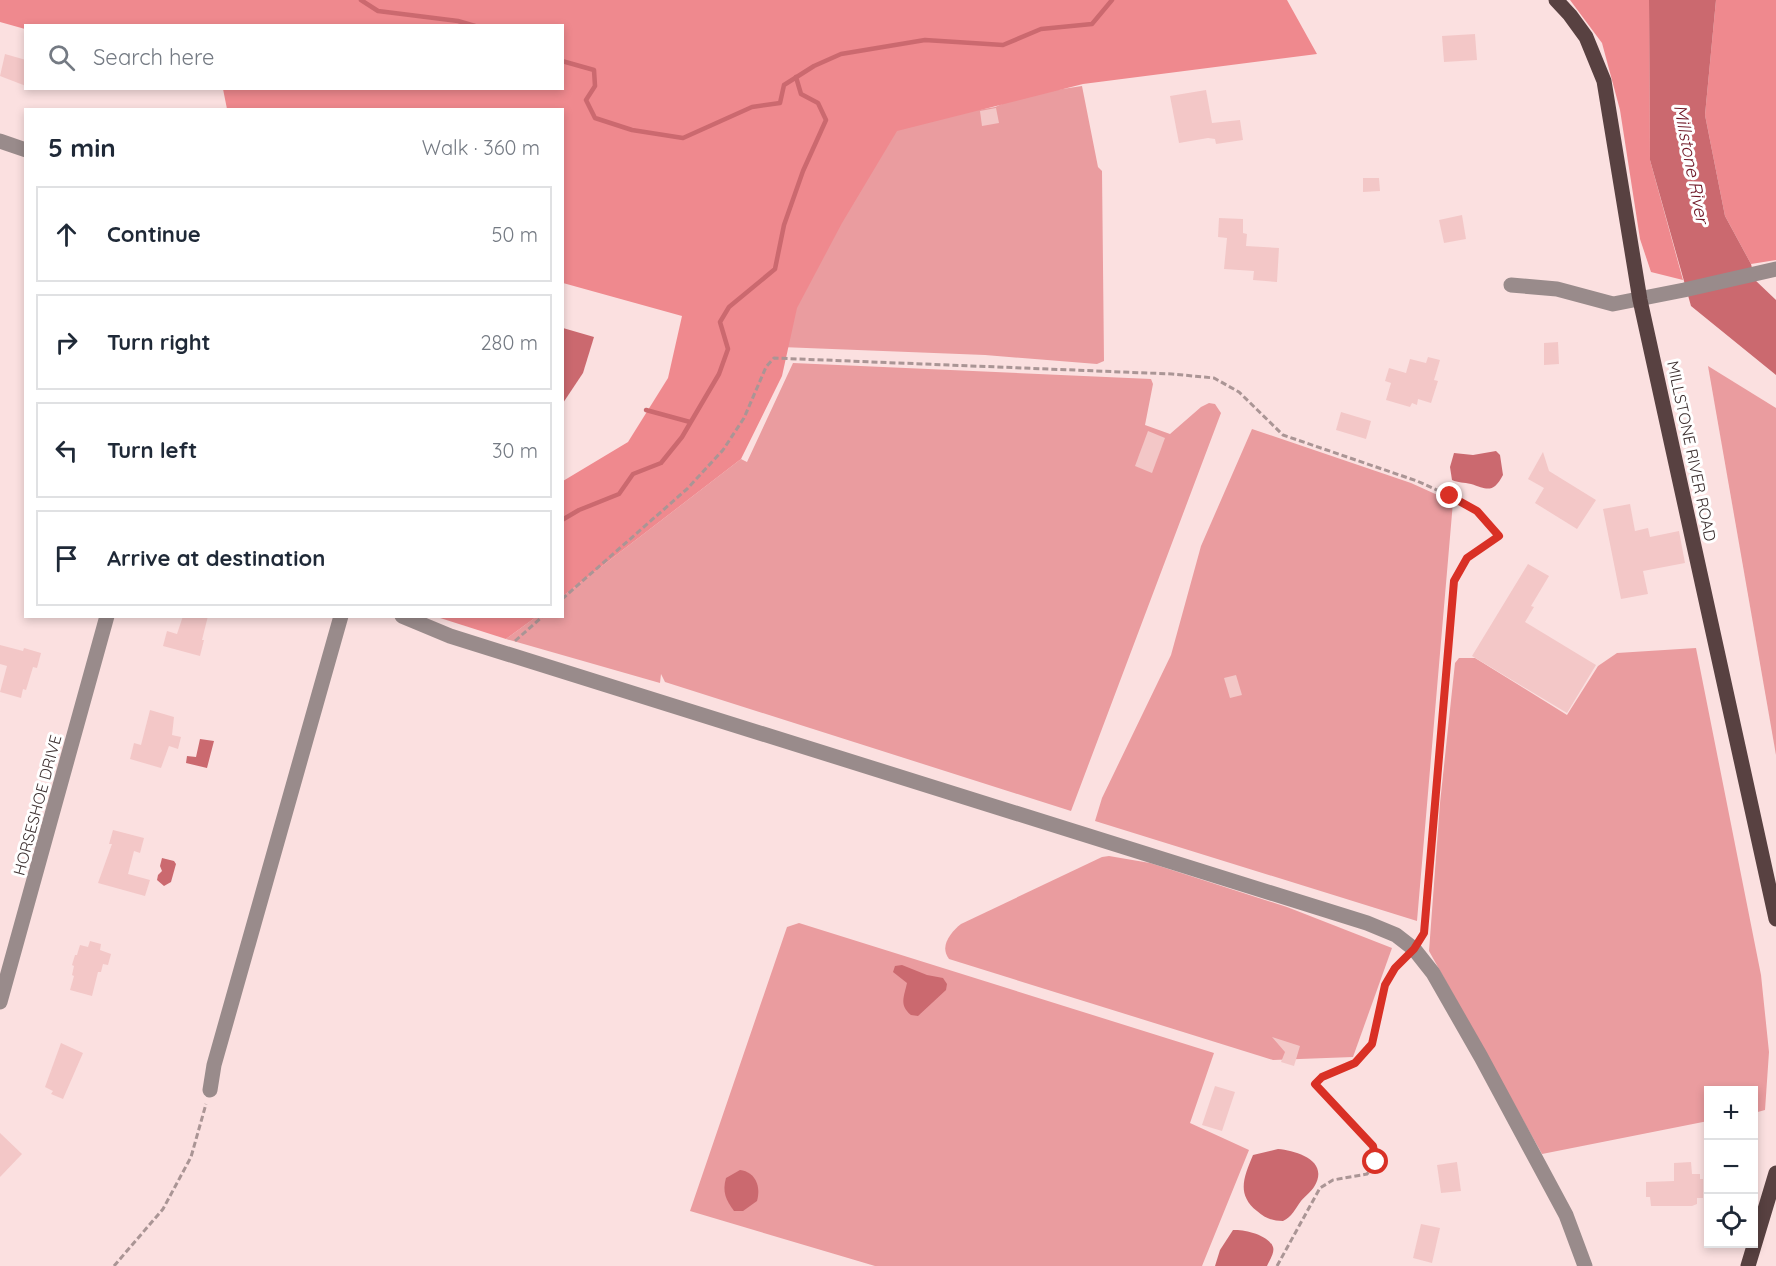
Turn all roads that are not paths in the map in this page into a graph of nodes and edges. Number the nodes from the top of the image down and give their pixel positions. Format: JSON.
{"nodes":[{"id":1,"x":1556,"y":0,"type":"edge"},
{"id":2,"x":0,"y":141,"type":"edge"},
{"id":3,"x":24,"y":149,"type":"edge"},
{"id":4,"x":1776,"y":268,"type":"edge"},
{"id":5,"x":1511,"y":285,"type":"dead end"},
{"id":6,"x":1640,"y":300,"type":"junction"},
{"id":7,"x":106,"y":618,"type":"edge"},
{"id":8,"x":340,"y":618,"type":"edge"},
{"id":9,"x":407,"y":618,"type":"edge"},
{"id":10,"x":1776,"y":920,"type":"edge"},
{"id":11,"x":0,"y":1002,"type":"edge"},
{"id":12,"x":210,"y":1090,"type":"road end"},
{"id":13,"x":1776,"y":1173,"type":"edge"},
{"id":14,"x":1585,"y":1266,"type":"edge"},
{"id":15,"x":1748,"y":1266,"type":"edge"}],
"edges":[{"from":1,"to":6,"type":"main road","name":"MILLSTONE RIVER ROAD"},
{"from":2,"to":3,"type":"street"},
{"from":4,"to":6,"type":"street"},
{"from":5,"to":6,"type":"street"},
{"from":6,"to":10,"type":"main road","name":"MILLSTONE RIVER ROAD"},
{"from":7,"to":11,"type":"street","name":"HORSESHOE DRIVE"},
{"from":8,"to":12,"type":"street"},
{"from":9,"to":14,"type":"street"},
{"from":13,"to":15,"type":"main road"}]}
